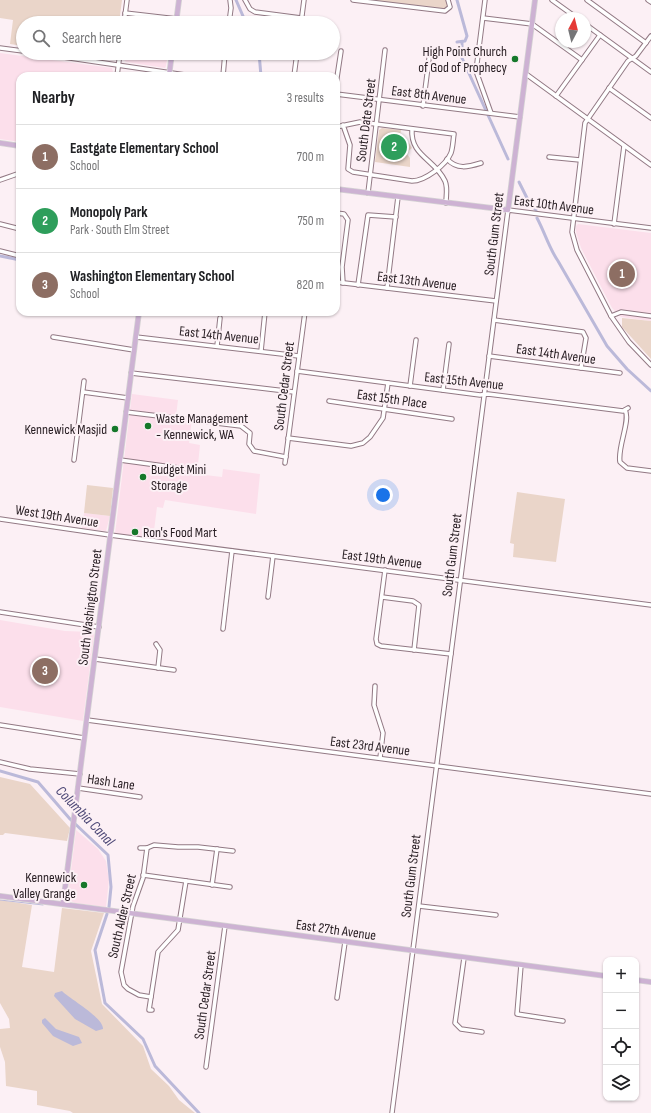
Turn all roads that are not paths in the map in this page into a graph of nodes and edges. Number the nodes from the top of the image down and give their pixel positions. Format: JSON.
{"nodes":[{"id":1,"x":127,"y":0,"type":"edge"},
{"id":2,"x":179,"y":0,"type":"edge"},
{"id":3,"x":230,"y":0,"type":"edge"},
{"id":4,"x":245,"y":0,"type":"edge"},
{"id":5,"x":304,"y":0,"type":"edge"},
{"id":6,"x":353,"y":0,"type":"edge"},
{"id":7,"x":448,"y":0,"type":"edge"},
{"id":8,"x":485,"y":0,"type":"edge"},
{"id":9,"x":535,"y":0,"type":"edge"},
{"id":10,"x":552,"y":0,"type":"edge"},
{"id":11,"x":586,"y":0,"type":"edge"},
{"id":12,"x":569,"y":12,"type":"edge"},
{"id":13,"x":125,"y":13,"type":"junction"},
{"id":14,"x":125,"y":16,"type":"edge"},
{"id":15,"x":144,"y":16,"type":"edge"},
{"id":16,"x":177,"y":16,"type":"edge"},
{"id":17,"x":230,"y":16,"type":"edge"},
{"id":18,"x":277,"y":16,"type":"edge"},
{"id":19,"x":302,"y":16,"type":"edge"},
{"id":20,"x":483,"y":18,"type":"junction"},
{"id":21,"x":532,"y":24,"type":"junction"},
{"id":22,"x":591,"y":28,"type":"edge"},
{"id":23,"x":600,"y":35,"type":"junction"},
{"id":24,"x":651,"y":36,"type":"edge"},
{"id":25,"x":646,"y":43,"type":"junction"},
{"id":26,"x":0,"y":48,"type":"edge"},
{"id":27,"x":16,"y":50,"type":"edge"},
{"id":28,"x":385,"y":50,"type":"dead end"},
{"id":29,"x":341,"y":51,"type":"dead end"},
{"id":30,"x":430,"y":51,"type":"dead end"},
{"id":31,"x":340,"y":58,"type":"edge"},
{"id":32,"x":633,"y":58,"type":"junction"},
{"id":33,"x":84,"y":60,"type":"edge"},
{"id":34,"x":119,"y":60,"type":"edge"},
{"id":35,"x":171,"y":60,"type":"edge"},
{"id":36,"x":224,"y":60,"type":"edge"},
{"id":37,"x":296,"y":60,"type":"edge"},
{"id":38,"x":340,"y":60,"type":"edge"},
{"id":39,"x":582,"y":60,"type":"junction"},
{"id":40,"x":118,"y":65,"type":"junction"},
{"id":41,"x":117,"y":72,"type":"edge"},
{"id":42,"x":154,"y":72,"type":"edge"},
{"id":43,"x":170,"y":72,"type":"edge"},
{"id":44,"x":223,"y":72,"type":"edge"},
{"id":45,"x":295,"y":72,"type":"edge"},
{"id":46,"x":338,"y":72,"type":"edge"},
{"id":47,"x":651,"y":72,"type":"edge"},
{"id":48,"x":526,"y":74,"type":"junction"},
{"id":49,"x":609,"y":88,"type":"junction"},
{"id":50,"x":340,"y":95,"type":"edge"},
{"id":51,"x":556,"y":96,"type":"junction"},
{"id":52,"x":380,"y":100,"type":"junction"},
{"id":53,"x":423,"y":106,"type":"junction"},
{"id":54,"x":488,"y":113,"type":"junction"},
{"id":55,"x":520,"y":117,"type":"junction"},
{"id":56,"x":651,"y":118,"type":"edge"},
{"id":57,"x":587,"y":119,"type":"junction"},
{"id":58,"x":377,"y":124,"type":"junction"},
{"id":59,"x":343,"y":125,"type":"junction"},
{"id":60,"x":340,"y":126,"type":"edge"},
{"id":61,"x":412,"y":129,"type":"junction"},
{"id":62,"x":0,"y":143,"type":"edge"},
{"id":63,"x":16,"y":145,"type":"edge"},
{"id":64,"x":624,"y":146,"type":"junction"},
{"id":65,"x":549,"y":157,"type":"dead end"},
{"id":66,"x":447,"y":159,"type":"junction"},
{"id":67,"x":580,"y":160,"type":"junction"},
{"id":68,"x":481,"y":163,"type":"dead end"},
{"id":69,"x":651,"y":165,"type":"edge"},
{"id":70,"x":436,"y":169,"type":"junction"},
{"id":71,"x":16,"y":174,"type":"edge"},
{"id":72,"x":370,"y":175,"type":"junction"},
{"id":73,"x":0,"y":180,"type":"edge"},
{"id":74,"x":340,"y":190,"type":"edge"},
{"id":75,"x":368,"y":193,"type":"junction"},
{"id":76,"x":398,"y":197,"type":"junction"},
{"id":77,"x":446,"y":203,"type":"junction"},
{"id":78,"x":508,"y":210,"type":"junction"},
{"id":79,"x":340,"y":214,"type":"edge"},
{"id":80,"x":396,"y":217,"type":"junction"},
{"id":81,"x":572,"y":219,"type":"junction"},
{"id":82,"x":0,"y":224,"type":"edge"},
{"id":83,"x":614,"y":224,"type":"junction"},
{"id":84,"x":651,"y":227,"type":"edge"},
{"id":85,"x":16,"y":228,"type":"edge"},
{"id":86,"x":0,"y":251,"type":"edge"},
{"id":87,"x":16,"y":255,"type":"edge"},
{"id":88,"x":340,"y":283,"type":"edge"},
{"id":89,"x":343,"y":283,"type":"junction"},
{"id":90,"x":358,"y":284,"type":"junction"},
{"id":91,"x":387,"y":288,"type":"junction"},
{"id":92,"x":496,"y":301,"type":"junction"},
{"id":93,"x":139,"y":316,"type":"edge"},
{"id":94,"x":265,"y":316,"type":"edge"},
{"id":95,"x":304,"y":316,"type":"edge"},
{"id":96,"x":611,"y":316,"type":"junction"},
{"id":97,"x":651,"y":316,"type":"edge"},
{"id":98,"x":220,"y":318,"type":"dead end"},
{"id":99,"x":494,"y":320,"type":"junction"},
{"id":100,"x":52,"y":337,"type":"dead end"},
{"id":101,"x":136,"y":337,"type":"junction"},
{"id":102,"x":416,"y":340,"type":"dead end"},
{"id":103,"x":449,"y":344,"type":"dead end"},
{"id":104,"x":217,"y":346,"type":"junction"},
{"id":105,"x":134,"y":350,"type":"junction"},
{"id":106,"x":261,"y":351,"type":"junction"},
{"id":107,"x":299,"y":356,"type":"junction"},
{"id":108,"x":489,"y":356,"type":"junction"},
{"id":109,"x":651,"y":364,"type":"edge"},
{"id":110,"x":581,"y":368,"type":"junction"},
{"id":111,"x":297,"y":371,"type":"junction"},
{"id":112,"x":131,"y":373,"type":"junction"},
{"id":113,"x":620,"y":373,"type":"dead end"},
{"id":114,"x":84,"y":381,"type":"dead end"},
{"id":115,"x":388,"y":383,"type":"junction"},
{"id":116,"x":410,"y":386,"type":"junction"},
{"id":117,"x":443,"y":390,"type":"junction"},
{"id":118,"x":83,"y":392,"type":"junction"},
{"id":119,"x":294,"y":392,"type":"junction"},
{"id":120,"x":484,"y":394,"type":"junction"},
{"id":121,"x":128,"y":398,"type":"junction"},
{"id":122,"x":329,"y":401,"type":"dead end"},
{"id":123,"x":384,"y":410,"type":"junction"},
{"id":124,"x":126,"y":412,"type":"junction"},
{"id":125,"x":452,"y":419,"type":"dead end"},
{"id":126,"x":288,"y":438,"type":"junction"},
{"id":127,"x":286,"y":457,"type":"junction"},
{"id":128,"x":74,"y":460,"type":"dead end"},
{"id":129,"x":120,"y":460,"type":"junction"},
{"id":130,"x":285,"y":463,"type":"dead end"},
{"id":131,"x":201,"y":471,"type":"dead end"},
{"id":132,"x":651,"y":471,"type":"edge"},
{"id":133,"x":0,"y":519,"type":"edge"},
{"id":134,"x":110,"y":535,"type":"junction"},
{"id":135,"x":232,"y":551,"type":"junction"},
{"id":136,"x":273,"y":556,"type":"junction"},
{"id":137,"x":385,"y":570,"type":"junction"},
{"id":138,"x":460,"y":580,"type":"junction"},
{"id":139,"x":268,"y":596,"type":"dead end"},
{"id":140,"x":382,"y":597,"type":"junction"},
{"id":141,"x":651,"y":604,"type":"edge"},
{"id":142,"x":0,"y":612,"type":"edge"},
{"id":143,"x":99,"y":627,"type":"junction"},
{"id":144,"x":222,"y":629,"type":"dead end"},
{"id":145,"x":156,"y":644,"type":"dead end"},
{"id":146,"x":414,"y":650,"type":"junction"},
{"id":147,"x":450,"y":654,"type":"junction"},
{"id":148,"x":95,"y":659,"type":"junction"},
{"id":149,"x":158,"y":668,"type":"junction"},
{"id":150,"x":174,"y":670,"type":"dead end"},
{"id":151,"x":375,"y":686,"type":"dead end"},
{"id":152,"x":87,"y":720,"type":"junction"},
{"id":153,"x":0,"y":725,"type":"edge"},
{"id":154,"x":84,"y":738,"type":"junction"},
{"id":155,"x":380,"y":758,"type":"junction"},
{"id":156,"x":0,"y":762,"type":"edge"},
{"id":157,"x":436,"y":766,"type":"junction"},
{"id":158,"x":80,"y":774,"type":"junction"},
{"id":159,"x":78,"y":788,"type":"junction"},
{"id":160,"x":651,"y":794,"type":"edge"},
{"id":161,"x":140,"y":797,"type":"dead end"},
{"id":162,"x":148,"y":847,"type":"junction"},
{"id":163,"x":140,"y":848,"type":"dead end"},
{"id":164,"x":217,"y":849,"type":"junction"},
{"id":165,"x":233,"y":851,"type":"dead end"},
{"id":166,"x":143,"y":875,"type":"junction"},
{"id":167,"x":186,"y":881,"type":"junction"},
{"id":168,"x":212,"y":885,"type":"junction"},
{"id":169,"x":230,"y":887,"type":"dead end"},
{"id":170,"x":0,"y":896,"type":"edge"},
{"id":171,"x":63,"y":904,"type":"junction"},
{"id":172,"x":419,"y":906,"type":"junction"},
{"id":173,"x":132,"y":914,"type":"junction"},
{"id":174,"x":496,"y":915,"type":"dead end"},
{"id":175,"x":180,"y":920,"type":"junction"},
{"id":176,"x":225,"y":926,"type":"junction"},
{"id":177,"x":345,"y":942,"type":"junction"},
{"id":178,"x":412,"y":951,"type":"junction"},
{"id":179,"x":464,"y":958,"type":"junction"},
{"id":180,"x":521,"y":965,"type":"junction"},
{"id":181,"x":603,"y":976,"type":"edge"},
{"id":182,"x":639,"y":980,"type":"edge"},
{"id":183,"x":651,"y":982,"type":"edge"},
{"id":184,"x":151,"y":996,"type":"junction"},
{"id":185,"x":337,"y":998,"type":"dead end"},
{"id":186,"x":152,"y":1010,"type":"dead end"},
{"id":187,"x":562,"y":1021,"type":"dead end"},
{"id":188,"x":482,"y":1032,"type":"dead end"},
{"id":189,"x":206,"y":1067,"type":"dead end"},
{"id":190,"x":392,"y":1113,"type":"edge"}],
"edges":[{"from":1,"to":13,"type":"street"},
{"from":2,"to":16,"type":"main road"},
{"from":3,"to":17,"type":"street"},
{"from":4,"to":18,"type":"street"},
{"from":5,"to":19,"type":"street"},
{"from":6,"to":7,"type":"street"},
{"from":8,"to":20,"type":"street"},
{"from":9,"to":21,"type":"main road","name":"South Gum Street"},
{"from":10,"to":12,"type":"street"},
{"from":11,"to":25,"type":"street"},
{"from":13,"to":14,"type":"street"},
{"from":13,"to":15,"type":"street"},
{"from":20,"to":21,"type":"street"},
{"from":20,"to":54,"type":"street"},
{"from":21,"to":39,"type":"street"},
{"from":21,"to":48,"type":"main road","name":"South Gum Street"},
{"from":22,"to":23,"type":"street"},
{"from":23,"to":32,"type":"street"},
{"from":23,"to":39,"type":"street"},
{"from":24,"to":25,"type":"street"},
{"from":25,"to":32,"type":"street"},
{"from":26,"to":27,"type":"street"},
{"from":28,"to":52,"type":"street","name":"South Date Street"},
{"from":29,"to":31,"type":"street"},
{"from":30,"to":53,"type":"street"},
{"from":32,"to":47,"type":"street"},
{"from":32,"to":49,"type":"street"},
{"from":33,"to":40,"type":"street"},
{"from":34,"to":40,"type":"street"},
{"from":35,"to":43,"type":"main road"},
{"from":36,"to":44,"type":"street"},
{"from":37,"to":45,"type":"street"},
{"from":38,"to":46,"type":"street"},
{"from":39,"to":51,"type":"street"},
{"from":40,"to":41,"type":"street"},
{"from":40,"to":42,"type":"street"},
{"from":48,"to":51,"type":"street"},
{"from":48,"to":55,"type":"main road","name":"South Gum Street"},
{"from":49,"to":56,"type":"street"},
{"from":49,"to":57,"type":"street"},
{"from":50,"to":52,"type":"street","name":"East 8th Avenue"},
{"from":51,"to":57,"type":"street"},
{"from":52,"to":53,"type":"street","name":"East 8th Avenue"},
{"from":52,"to":58,"type":"street","name":"South Date Street"},
{"from":53,"to":54,"type":"street","name":"East 8th Avenue"},
{"from":54,"to":55,"type":"street","name":"East 8th Avenue"},
{"from":55,"to":78,"type":"main road","name":"South Gum Street"},
{"from":57,"to":64,"type":"street"},
{"from":57,"to":67,"type":"street"},
{"from":58,"to":59,"type":"street"},
{"from":58,"to":61,"type":"street"},
{"from":58,"to":72,"type":"street","name":"South Date Street"},
{"from":59,"to":60,"type":"street"},
{"from":59,"to":72,"type":"street"},
{"from":61,"to":66,"type":"street"},
{"from":61,"to":70,"type":"street"},
{"from":62,"to":63,"type":"main road"},
{"from":64,"to":69,"type":"street"},
{"from":64,"to":83,"type":"street"},
{"from":65,"to":67,"type":"street"},
{"from":66,"to":68,"type":"street"},
{"from":66,"to":70,"type":"street"},
{"from":67,"to":81,"type":"street"},
{"from":70,"to":72,"type":"street"},
{"from":70,"to":77,"type":"street"},
{"from":71,"to":73,"type":"street"},
{"from":72,"to":75,"type":"street","name":"South Date Street"},
{"from":74,"to":75,"type":"main road","name":"East 10th Avenue"},
{"from":75,"to":76,"type":"main road","name":"East 10th Avenue"},
{"from":76,"to":77,"type":"main road","name":"East 10th Avenue"},
{"from":76,"to":80,"type":"street"},
{"from":77,"to":78,"type":"main road","name":"East 10th Avenue"},
{"from":78,"to":81,"type":"street","name":"East 10th Avenue"},
{"from":78,"to":92,"type":"street","name":"South Gum Street"},
{"from":79,"to":89,"type":"street"},
{"from":80,"to":90,"type":"street"},
{"from":80,"to":91,"type":"street"},
{"from":81,"to":83,"type":"street","name":"East 10th Avenue"},
{"from":81,"to":96,"type":"street"},
{"from":82,"to":85,"type":"street"},
{"from":83,"to":84,"type":"street","name":"East 10th Avenue"},
{"from":86,"to":87,"type":"street"},
{"from":88,"to":89,"type":"street","name":"East 13th Avenue"},
{"from":89,"to":90,"type":"street","name":"East 13th Avenue"},
{"from":90,"to":91,"type":"street","name":"East 13th Avenue"},
{"from":91,"to":92,"type":"street","name":"East 13th Avenue"},
{"from":92,"to":99,"type":"street","name":"South Gum Street"},
{"from":93,"to":101,"type":"main road","name":"South Washington Street"},
{"from":94,"to":106,"type":"street"},
{"from":95,"to":107,"type":"street","name":"South Cedar Street"},
{"from":96,"to":97,"type":"street"},
{"from":96,"to":109,"type":"street"},
{"from":98,"to":104,"type":"street"},
{"from":99,"to":108,"type":"street","name":"South Gum Street"},
{"from":99,"to":110,"type":"street"},
{"from":100,"to":105,"type":"street"},
{"from":101,"to":104,"type":"street","name":"East 14th Avenue"},
{"from":101,"to":105,"type":"main road","name":"South Washington Street"},
{"from":102,"to":116,"type":"street"},
{"from":103,"to":117,"type":"street"},
{"from":104,"to":106,"type":"street","name":"East 14th Avenue"},
{"from":105,"to":112,"type":"main road","name":"South Washington Street"},
{"from":106,"to":107,"type":"street","name":"East 14th Avenue"},
{"from":107,"to":111,"type":"street","name":"South Cedar Street"},
{"from":108,"to":110,"type":"street","name":"East 14th Avenue"},
{"from":108,"to":120,"type":"street","name":"South Gum Street"},
{"from":110,"to":113,"type":"street","name":"East 14th Avenue"},
{"from":111,"to":115,"type":"street","name":"East 15th Avenue"},
{"from":111,"to":119,"type":"street","name":"South Cedar Street"},
{"from":112,"to":119,"type":"street"},
{"from":112,"to":121,"type":"main road","name":"South Washington Street"},
{"from":114,"to":118,"type":"street"},
{"from":115,"to":116,"type":"street","name":"East 15th Avenue"},
{"from":115,"to":123,"type":"street"},
{"from":116,"to":117,"type":"street","name":"East 15th Avenue"},
{"from":117,"to":120,"type":"street","name":"East 15th Avenue"},
{"from":118,"to":121,"type":"street"},
{"from":118,"to":128,"type":"street"},
{"from":119,"to":126,"type":"street","name":"South Cedar Street"},
{"from":120,"to":132,"type":"street","name":"East 15th Avenue"},
{"from":120,"to":138,"type":"street","name":"South Gum Street"},
{"from":121,"to":124,"type":"main road","name":"South Washington Street"},
{"from":122,"to":123,"type":"street","name":"East 15th Place"},
{"from":123,"to":125,"type":"street","name":"East 15th Place"},
{"from":123,"to":126,"type":"street"},
{"from":124,"to":127,"type":"street"},
{"from":124,"to":129,"type":"main road","name":"South Washington Street"},
{"from":126,"to":127,"type":"street","name":"South Cedar Street"},
{"from":127,"to":130,"type":"street","name":"South Cedar Street"},
{"from":129,"to":131,"type":"street"},
{"from":129,"to":134,"type":"main road","name":"South Washington Street"},
{"from":133,"to":134,"type":"street","name":"West 19th Avenue"},
{"from":134,"to":135,"type":"street","name":"East 19th Avenue"},
{"from":134,"to":143,"type":"main road","name":"South Washington Street"},
{"from":135,"to":136,"type":"street","name":"East 19th Avenue"},
{"from":135,"to":144,"type":"street"},
{"from":136,"to":137,"type":"street","name":"East 19th Avenue"},
{"from":136,"to":139,"type":"street"},
{"from":137,"to":138,"type":"street","name":"East 19th Avenue"},
{"from":137,"to":140,"type":"street"},
{"from":138,"to":141,"type":"street","name":"East 19th Avenue"},
{"from":138,"to":147,"type":"street","name":"South Gum Street"},
{"from":140,"to":146,"type":"street"},
{"from":140,"to":146,"type":"street"},
{"from":142,"to":143,"type":"street"},
{"from":143,"to":148,"type":"main road","name":"South Washington Street"},
{"from":145,"to":149,"type":"street"},
{"from":146,"to":147,"type":"street"},
{"from":147,"to":157,"type":"street","name":"South Gum Street"},
{"from":148,"to":149,"type":"street"},
{"from":148,"to":152,"type":"main road","name":"South Washington Street"},
{"from":149,"to":150,"type":"street"},
{"from":151,"to":155,"type":"street"},
{"from":152,"to":154,"type":"main road","name":"South Washington Street"},
{"from":152,"to":155,"type":"street","name":"East 23rd Avenue"},
{"from":153,"to":154,"type":"street"},
{"from":154,"to":158,"type":"main road","name":"South Washington Street"},
{"from":155,"to":157,"type":"street","name":"East 23rd Avenue"},
{"from":156,"to":158,"type":"street"},
{"from":157,"to":160,"type":"street","name":"East 23rd Avenue"},
{"from":157,"to":172,"type":"street","name":"South Gum Street"},
{"from":158,"to":159,"type":"main road","name":"South Washington Street"},
{"from":159,"to":161,"type":"street","name":"Hash Lane"},
{"from":159,"to":171,"type":"main road","name":"South Washington Street"},
{"from":162,"to":163,"type":"street"},
{"from":162,"to":164,"type":"street"},
{"from":162,"to":166,"type":"street","name":"South Alder Street"},
{"from":164,"to":165,"type":"street"},
{"from":164,"to":168,"type":"street"},
{"from":166,"to":167,"type":"street"},
{"from":166,"to":173,"type":"street","name":"South Alder Street"},
{"from":167,"to":168,"type":"street"},
{"from":167,"to":175,"type":"street"},
{"from":168,"to":169,"type":"street"},
{"from":170,"to":171,"type":"main road","name":"East 27th Avenue"},
{"from":171,"to":173,"type":"main road","name":"East 27th Avenue"},
{"from":172,"to":174,"type":"street"},
{"from":172,"to":178,"type":"street","name":"South Gum Street"},
{"from":173,"to":175,"type":"main road","name":"East 27th Avenue"},
{"from":173,"to":184,"type":"street","name":"South Alder Street"},
{"from":175,"to":176,"type":"main road","name":"East 27th Avenue"},
{"from":175,"to":184,"type":"street"},
{"from":176,"to":177,"type":"main road","name":"East 27th Avenue"},
{"from":176,"to":189,"type":"street","name":"South Cedar Street"},
{"from":177,"to":178,"type":"main road","name":"East 27th Avenue"},
{"from":177,"to":185,"type":"street"},
{"from":178,"to":179,"type":"main road","name":"East 27th Avenue"},
{"from":178,"to":190,"type":"street","name":"South Gum Street"},
{"from":179,"to":180,"type":"main road","name":"East 27th Avenue"},
{"from":179,"to":188,"type":"street"},
{"from":180,"to":181,"type":"main road","name":"East 27th Avenue"},
{"from":180,"to":187,"type":"street"},
{"from":182,"to":183,"type":"main road"},
{"from":184,"to":186,"type":"street"}]}
